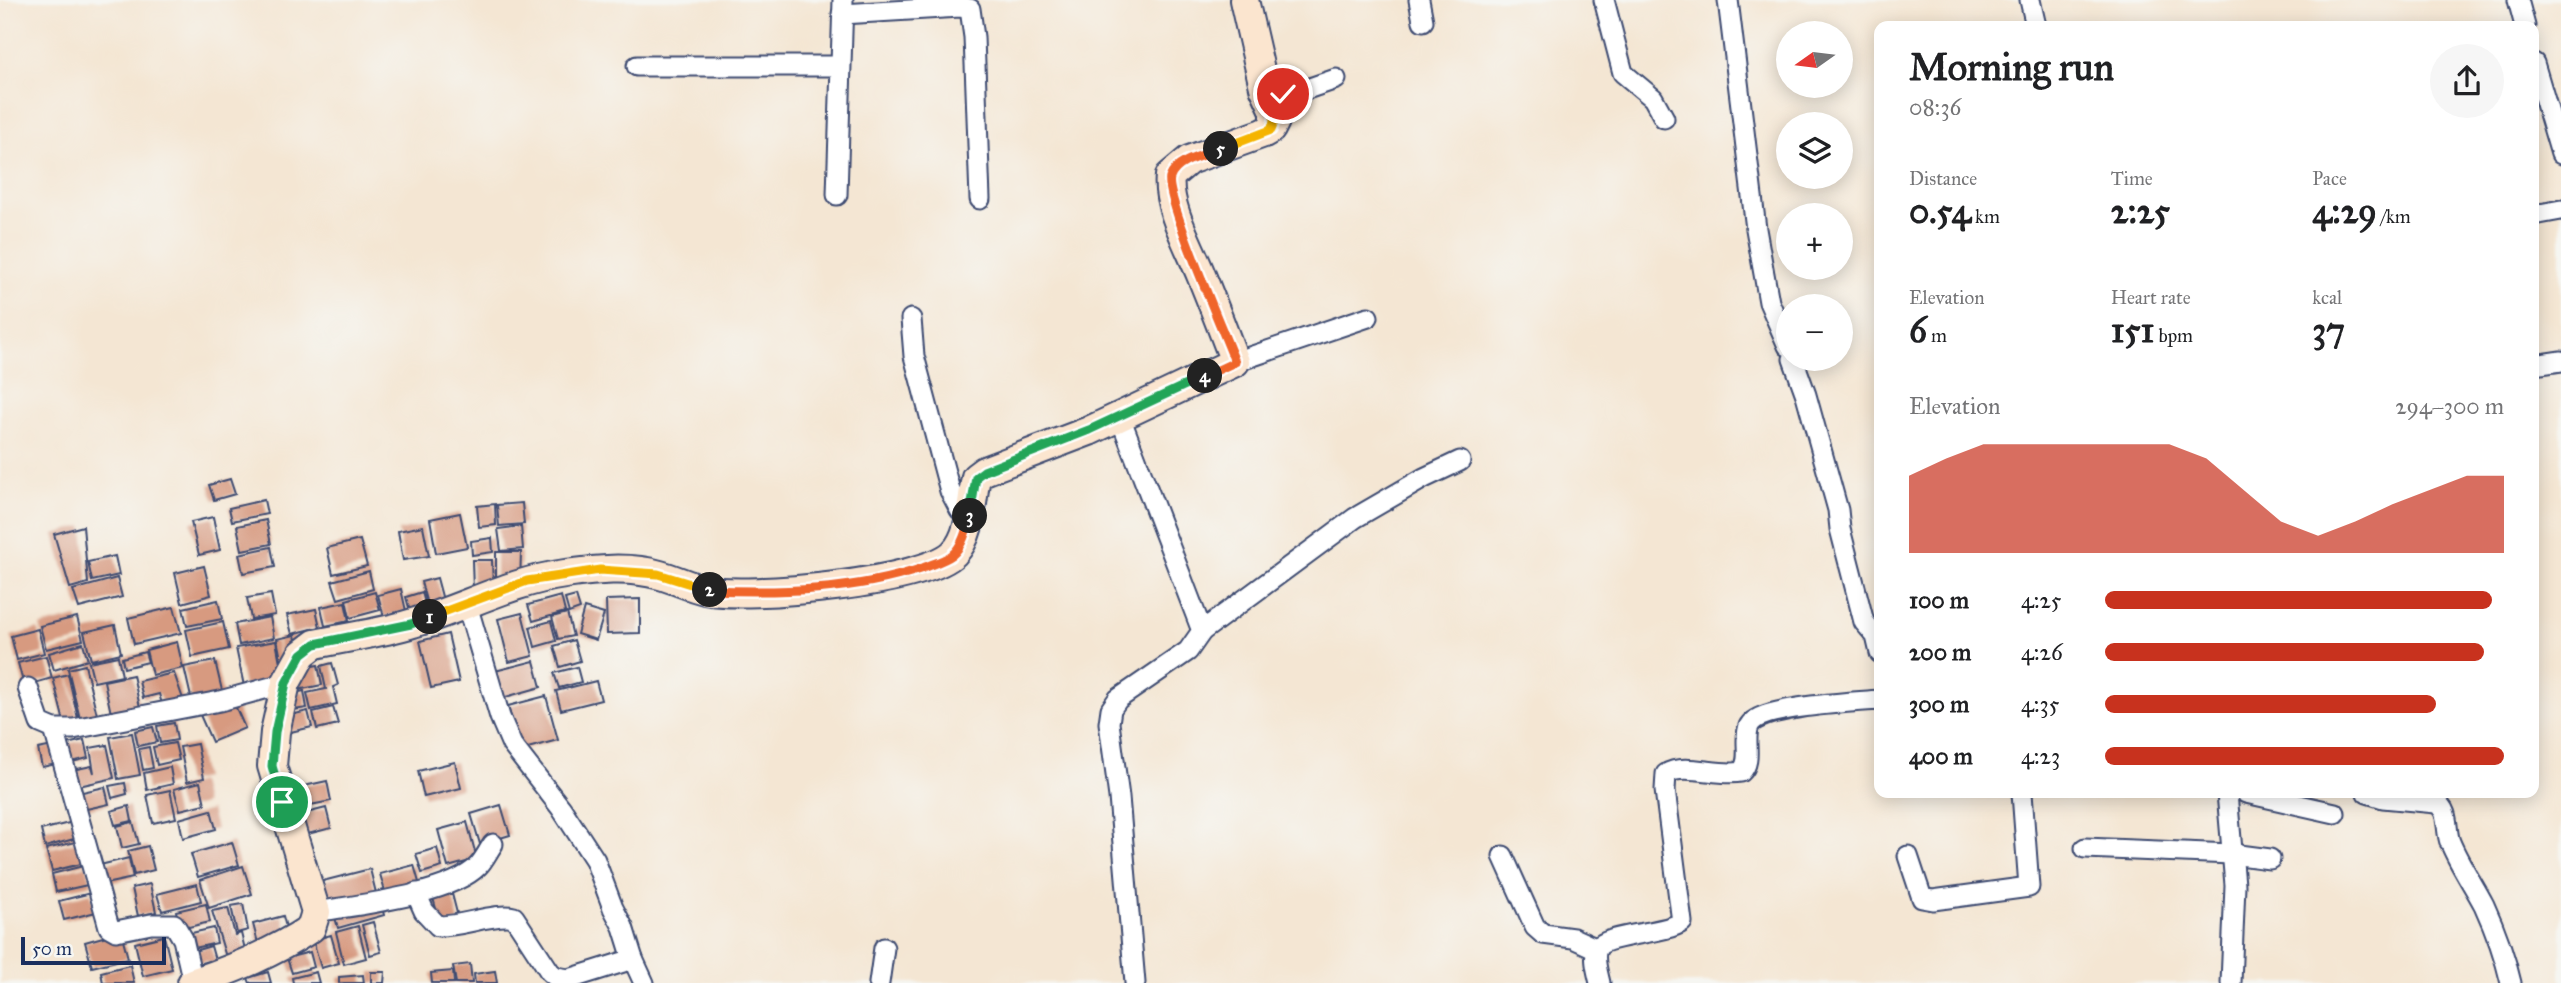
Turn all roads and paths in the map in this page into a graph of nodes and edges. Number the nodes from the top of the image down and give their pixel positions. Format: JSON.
{"nodes":[{"id":1,"x":1244,"y":0,"type":"edge"},
{"id":2,"x":1419,"y":0,"type":"edge"},
{"id":3,"x":1604,"y":0,"type":"edge"},
{"id":4,"x":1728,"y":0,"type":"edge"},
{"id":5,"x":2030,"y":0,"type":"edge"},
{"id":6,"x":2518,"y":0,"type":"edge"},
{"id":7,"x":843,"y":7,"type":"edge"},
{"id":8,"x":1423,"y":21,"type":"dead end"},
{"id":9,"x":2035,"y":21,"type":"edge"},
{"id":10,"x":2524,"y":21,"type":"edge"},
{"id":11,"x":637,"y":66,"type":"dead end"},
{"id":12,"x":841,"y":66,"type":"junction"},
{"id":13,"x":1336,"y":79,"type":"dead end"},
{"id":14,"x":2539,"y":79,"type":"edge"},
{"id":15,"x":1268,"y":96,"type":"junction"},
{"id":16,"x":1664,"y":118,"type":"dead end"},
{"id":17,"x":2561,"y":152,"type":"edge"},
{"id":18,"x":837,"y":195,"type":"dead end"},
{"id":19,"x":980,"y":199,"type":"dead end"},
{"id":20,"x":2561,"y":210,"type":"edge"},
{"id":21,"x":2539,"y":214,"type":"edge"},
{"id":22,"x":1368,"y":317,"type":"dead end"},
{"id":23,"x":1776,"y":318,"type":"edge"},
{"id":24,"x":911,"y":319,"type":"dead end"},
{"id":25,"x":2561,"y":361,"type":"edge"},
{"id":26,"x":1235,"y":362,"type":"junction"},
{"id":27,"x":2539,"y":364,"type":"edge"},
{"id":28,"x":1798,"y":371,"type":"edge"},
{"id":29,"x":1120,"y":417,"type":"junction"},
{"id":30,"x":1460,"y":461,"type":"dead end"},
{"id":31,"x":970,"y":514,"type":"junction"},
{"id":32,"x":467,"y":605,"type":"junction"},
{"id":33,"x":1202,"y":631,"type":"junction"},
{"id":34,"x":1874,"y":634,"type":"edge"},
{"id":35,"x":286,"y":683,"type":"junction"},
{"id":36,"x":28,"y":688,"type":"dead end"},
{"id":37,"x":1874,"y":701,"type":"edge"},
{"id":38,"x":54,"y":729,"type":"junction"},
{"id":39,"x":2022,"y":798,"type":"edge"},
{"id":40,"x":2227,"y":798,"type":"edge"},
{"id":41,"x":2268,"y":798,"type":"edge"},
{"id":42,"x":2383,"y":798,"type":"edge"},
{"id":43,"x":2335,"y":813,"type":"dead end"},
{"id":44,"x":493,"y":844,"type":"dead end"},
{"id":45,"x":2085,"y":848,"type":"dead end"},
{"id":46,"x":2232,"y":854,"type":"junction"},
{"id":47,"x":1503,"y":856,"type":"dead end"},
{"id":48,"x":1908,"y":856,"type":"dead end"},
{"id":49,"x":2270,"y":859,"type":"dead end"},
{"id":50,"x":416,"y":893,"type":"junction"},
{"id":51,"x":316,"y":912,"type":"junction"},
{"id":52,"x":884,"y":948,"type":"dead end"},
{"id":53,"x":1597,"y":949,"type":"junction"},
{"id":54,"x":633,"y":959,"type":"junction"},
{"id":55,"x":239,"y":975,"type":"edge"},
{"id":56,"x":192,"y":983,"type":"edge"},
{"id":57,"x":645,"y":983,"type":"edge"},
{"id":58,"x":879,"y":983,"type":"edge"},
{"id":59,"x":1135,"y":983,"type":"edge"},
{"id":60,"x":1600,"y":983,"type":"edge"},
{"id":61,"x":2231,"y":983,"type":"edge"},
{"id":62,"x":2511,"y":983,"type":"edge"}],
"edges":[{"from":1,"to":15,"type":"street"},
{"from":2,"to":8,"type":"street"},
{"from":3,"to":16,"type":"street"},
{"from":4,"to":23,"type":"street"},
{"from":5,"to":9,"type":"street"},
{"from":6,"to":10,"type":"street"},
{"from":7,"to":12,"type":"street"},
{"from":7,"to":19,"type":"street"},
{"from":11,"to":12,"type":"street"},
{"from":12,"to":18,"type":"street"},
{"from":13,"to":15,"type":"street"},
{"from":14,"to":17,"type":"street"},
{"from":15,"to":26,"type":"street"},
{"from":20,"to":21,"type":"street"},
{"from":22,"to":26,"type":"street"},
{"from":24,"to":31,"type":"street"},
{"from":25,"to":27,"type":"street"},
{"from":26,"to":29,"type":"street"},
{"from":28,"to":34,"type":"street"},
{"from":29,"to":31,"type":"street"},
{"from":29,"to":33,"type":"street"},
{"from":30,"to":33,"type":"street"},
{"from":31,"to":32,"type":"street"},
{"from":32,"to":35,"type":"street"},
{"from":32,"to":54,"type":"street"},
{"from":33,"to":59,"type":"street"},
{"from":35,"to":38,"type":"street"},
{"from":35,"to":51,"type":"street"},
{"from":36,"to":38,"type":"street"},
{"from":37,"to":53,"type":"street"},
{"from":38,"to":56,"type":"street"},
{"from":39,"to":48,"type":"street"},
{"from":40,"to":46,"type":"street"},
{"from":41,"to":43,"type":"street"},
{"from":42,"to":62,"type":"street"},
{"from":44,"to":50,"type":"street"},
{"from":45,"to":46,"type":"street"},
{"from":46,"to":49,"type":"street"},
{"from":46,"to":61,"type":"street"},
{"from":47,"to":53,"type":"street"},
{"from":50,"to":51,"type":"street"},
{"from":50,"to":54,"type":"street"},
{"from":51,"to":55,"type":"street"},
{"from":52,"to":58,"type":"street"},
{"from":53,"to":60,"type":"street"},
{"from":54,"to":57,"type":"street"},
{"from":55,"to":56,"type":"street"}]}
